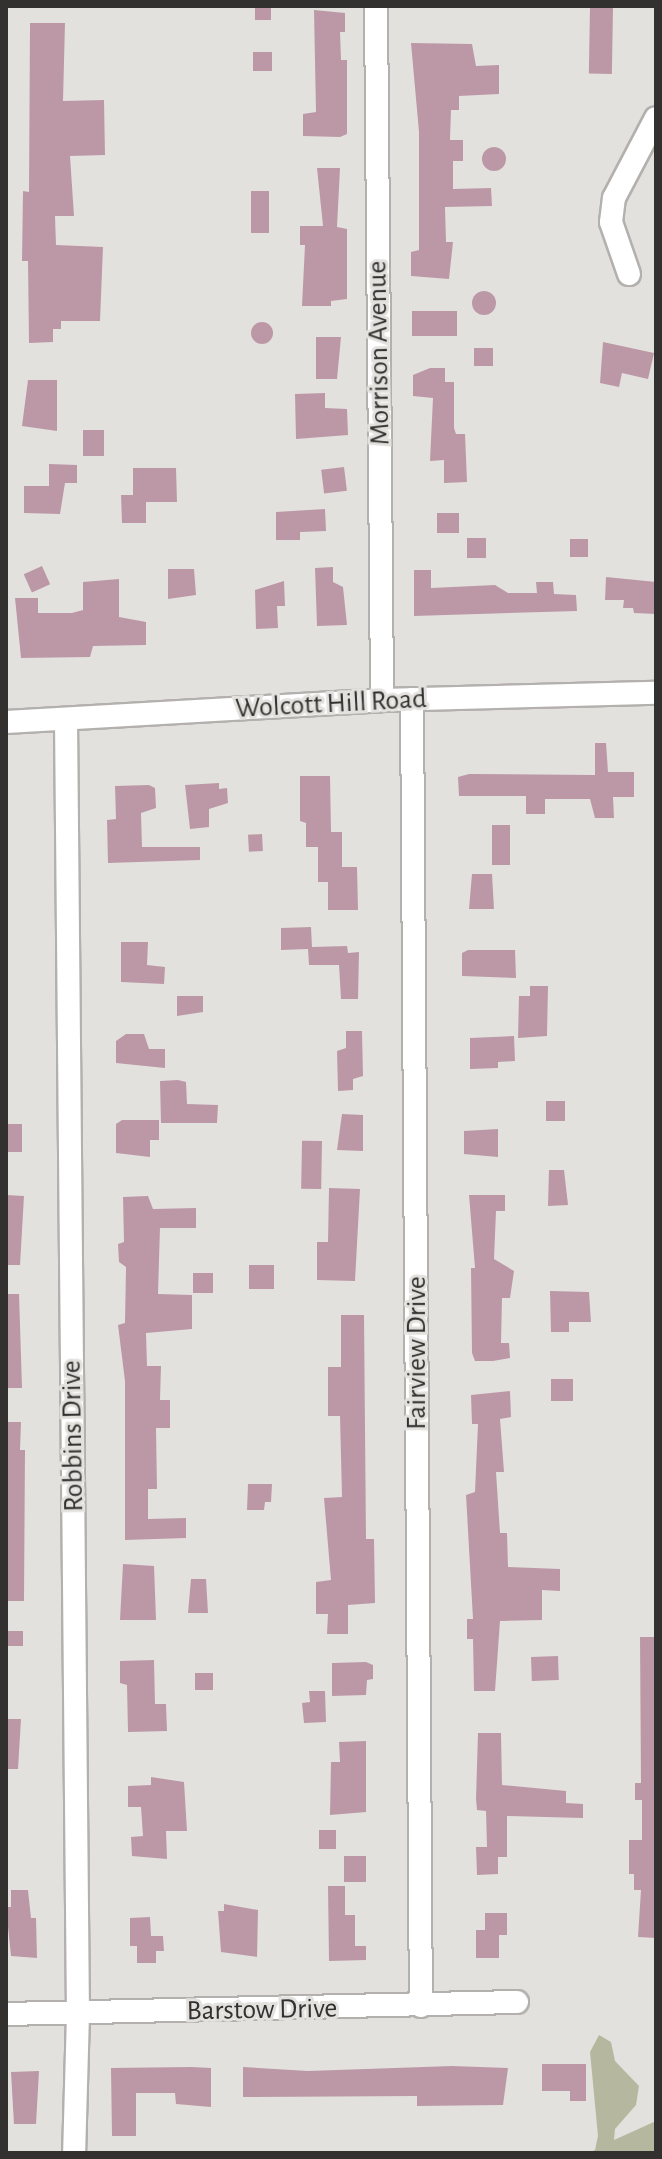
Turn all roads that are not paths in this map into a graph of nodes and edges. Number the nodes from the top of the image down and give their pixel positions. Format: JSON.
{"nodes":[{"id":1,"x":376,"y":6,"type":"edge"},
{"id":2,"x":656,"y":118,"type":"edge"},
{"id":3,"x":629,"y":274,"type":"dead end"},
{"id":4,"x":656,"y":693,"type":"edge"},
{"id":5,"x":412,"y":699,"type":"junction"},
{"id":6,"x":382,"y":700,"type":"junction"},
{"id":7,"x":66,"y":719,"type":"junction"},
{"id":8,"x":6,"y":722,"type":"edge"},
{"id":9,"x":517,"y":2002,"type":"dead end"},
{"id":10,"x":421,"y":2006,"type":"junction"},
{"id":11,"x":6,"y":2014,"type":"edge"},
{"id":12,"x":78,"y":2014,"type":"junction"},
{"id":13,"x":74,"y":2153,"type":"edge"}],
"edges":[{"from":1,"to":6,"type":"street","name":"Morrison Avenue"},
{"from":2,"to":3,"type":"street"},
{"from":4,"to":5,"type":"street","name":"Wolcott Hill Road"},
{"from":5,"to":6,"type":"street","name":"Wolcott Hill Road"},
{"from":5,"to":10,"type":"street","name":"Fairview Drive"},
{"from":6,"to":7,"type":"street","name":"Wolcott Hill Road"},
{"from":7,"to":8,"type":"street","name":"Wolcott Hill Road"},
{"from":7,"to":12,"type":"street","name":"Robbins Drive"},
{"from":9,"to":10,"type":"street","name":"Barstow Drive"},
{"from":10,"to":12,"type":"street","name":"Barstow Drive"},
{"from":11,"to":12,"type":"street","name":"Barstow Drive"},
{"from":12,"to":13,"type":"street","name":"Robbins Drive"}]}
